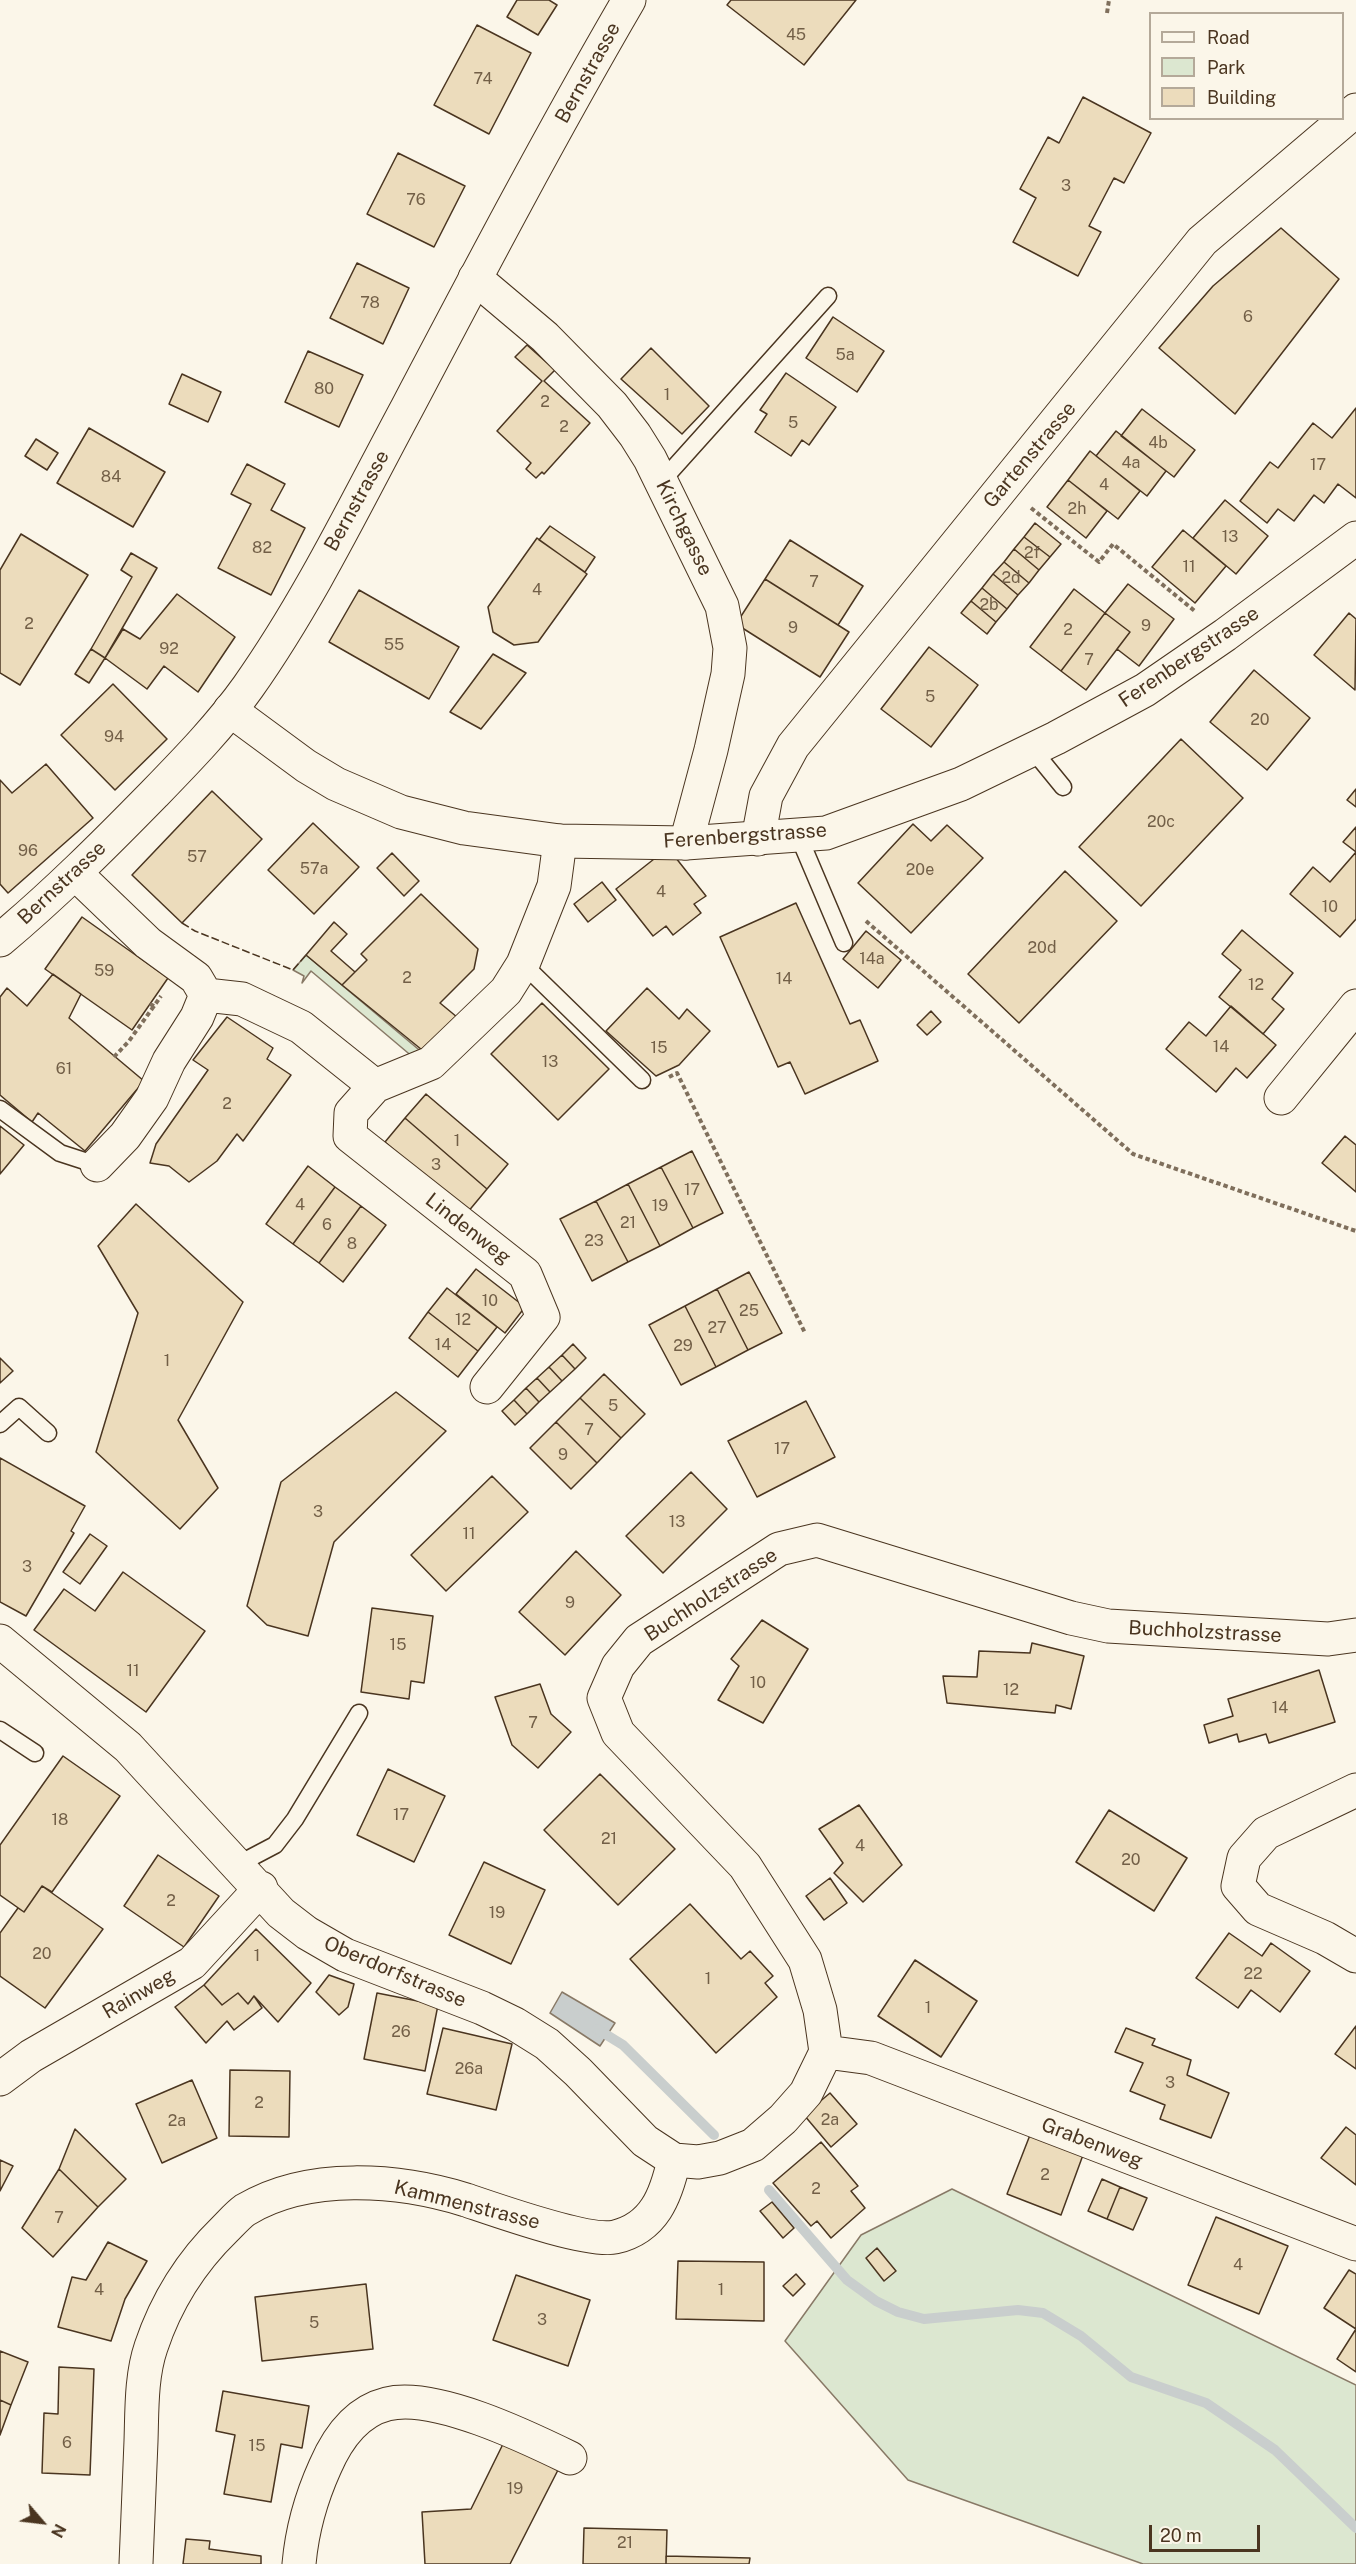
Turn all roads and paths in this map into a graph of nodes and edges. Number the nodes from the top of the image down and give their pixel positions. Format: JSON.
{"nodes":[{"id":1,"x":629,"y":0,"type":"edge"},
{"id":2,"x":1109,"y":0,"type":"edge"},
{"id":3,"x":1107,"y":13,"type":"dead end"},
{"id":4,"x":1356,"y":110,"type":"edge"},
{"id":5,"x":475,"y":278,"type":"junction"},
{"id":6,"x":828,"y":296,"type":"dead end"},
{"id":7,"x":661,"y":482,"type":"junction"},
{"id":8,"x":1002,"y":486,"type":"junction"},
{"id":9,"x":1356,"y":538,"type":"edge"},
{"id":10,"x":1225,"y":635,"type":"junction"},
{"id":11,"x":230,"y":710,"type":"junction"},
{"id":12,"x":1032,"y":749,"type":"junction"},
{"id":13,"x":1063,"y":787,"type":"dead end"},
{"id":14,"x":799,"y":837,"type":"junction"},
{"id":15,"x":758,"y":839,"type":"junction"},
{"id":16,"x":560,"y":840,"type":"junction"},
{"id":17,"x":686,"y":843,"type":"junction"},
{"id":18,"x":75,"y":873,"type":"junction"},
{"id":19,"x":865,"y":920,"type":"dead end"},
{"id":20,"x":0,"y":939,"type":"edge"},
{"id":21,"x":843,"y":944,"type":"dead end"},
{"id":22,"x":523,"y":964,"type":"junction"},
{"id":23,"x":206,"y":995,"type":"junction"},
{"id":24,"x":154,"y":1006,"type":"dead end"},
{"id":25,"x":1356,"y":1006,"type":"edge"},
{"id":26,"x":114,"y":1057,"type":"dead end"},
{"id":27,"x":642,"y":1080,"type":"joint"},
{"id":28,"x":375,"y":1086,"type":"junction"},
{"id":29,"x":1281,"y":1098,"type":"dead end"},
{"id":30,"x":0,"y":1109,"type":"edge"},
{"id":31,"x":97,"y":1166,"type":"joint"},
{"id":32,"x":1356,"y":1230,"type":"edge"},
{"id":33,"x":805,"y":1333,"type":"dead end"},
{"id":34,"x":487,"y":1387,"type":"dead end"},
{"id":35,"x":0,"y":1424,"type":"edge"},
{"id":36,"x":48,"y":1433,"type":"dead end"},
{"id":37,"x":1356,"y":1635,"type":"edge"},
{"id":38,"x":0,"y":1641,"type":"edge"},
{"id":39,"x":359,"y":1713,"type":"dead end"},
{"id":40,"x":0,"y":1730,"type":"edge"},
{"id":41,"x":35,"y":1753,"type":"dead end"},
{"id":42,"x":1356,"y":1790,"type":"edge"},
{"id":43,"x":237,"y":1865,"type":"junction"},
{"id":44,"x":261,"y":1888,"type":"junction"},
{"id":45,"x":1356,"y":1956,"type":"edge"},
{"id":46,"x":826,"y":2052,"type":"junction"},
{"id":47,"x":0,"y":2079,"type":"edge"},
{"id":48,"x":674,"y":2160,"type":"junction"},
{"id":49,"x":1356,"y":2244,"type":"edge"},
{"id":50,"x":570,"y":2458,"type":"dead end"},
{"id":51,"x":136,"y":2564,"type":"edge"},
{"id":52,"x":299,"y":2564,"type":"edge"}],
"edges":[{"from":1,"to":5,"type":"street","name":"Bernstrasse"},
{"from":2,"to":3,"type":"path"},
{"from":4,"to":8,"type":"street","name":"Gartenstrasse"},
{"from":5,"to":7,"type":"street","name":"Kirchgasse"},
{"from":5,"to":11,"type":"street","name":"Bernstrasse"},
{"from":6,"to":7,"type":"lane"},
{"from":7,"to":17,"type":"street","name":"Kirchgasse"},
{"from":8,"to":10,"type":"path"},
{"from":8,"to":15,"type":"street","name":"Gartenstrasse"},
{"from":9,"to":10,"type":"street","name":"Ferenbergstrasse"},
{"from":10,"to":12,"type":"street","name":"Ferenbergstrasse"},
{"from":11,"to":16,"type":"street","name":"Ferenbergstrasse"},
{"from":11,"to":18,"type":"street","name":"Bernstrasse"},
{"from":12,"to":13,"type":"lane"},
{"from":12,"to":14,"type":"street","name":"Ferenbergstrasse"},
{"from":14,"to":15,"type":"street","name":"Ferenbergstrasse"},
{"from":14,"to":21,"type":"lane"},
{"from":15,"to":17,"type":"street","name":"Ferenbergstrasse"},
{"from":16,"to":17,"type":"street","name":"Ferenbergstrasse"},
{"from":16,"to":22,"type":"street","name":"Lindenweg"},
{"from":18,"to":20,"type":"street","name":"Bernstrasse"},
{"from":18,"to":23,"type":"street"},
{"from":19,"to":32,"type":"path"},
{"from":22,"to":27,"type":"lane"},
{"from":22,"to":28,"type":"street","name":"Lindenweg"},
{"from":23,"to":28,"type":"street"},
{"from":23,"to":31,"type":"street"},
{"from":24,"to":26,"type":"path"},
{"from":25,"to":29,"type":"street"},
{"from":27,"to":33,"type":"path"},
{"from":28,"to":34,"type":"street","name":"Lindenweg"},
{"from":30,"to":31,"type":"lane"},
{"from":35,"to":36,"type":"lane"},
{"from":37,"to":46,"type":"street","name":"Buchholzstrasse"},
{"from":38,"to":43,"type":"street","name":"Oberdorfstrasse"},
{"from":39,"to":43,"type":"lane"},
{"from":40,"to":41,"type":"lane"},
{"from":42,"to":45,"type":"street"},
{"from":43,"to":44,"type":"street","name":"Oberdorfstrasse"},
{"from":44,"to":47,"type":"street","name":"Rainweg"},
{"from":44,"to":48,"type":"street","name":"Oberdorfstrasse"},
{"from":46,"to":48,"type":"street"},
{"from":46,"to":49,"type":"street","name":"Grabenweg"},
{"from":48,"to":51,"type":"street","name":"Kammenstrasse"},
{"from":50,"to":52,"type":"street"}]}
